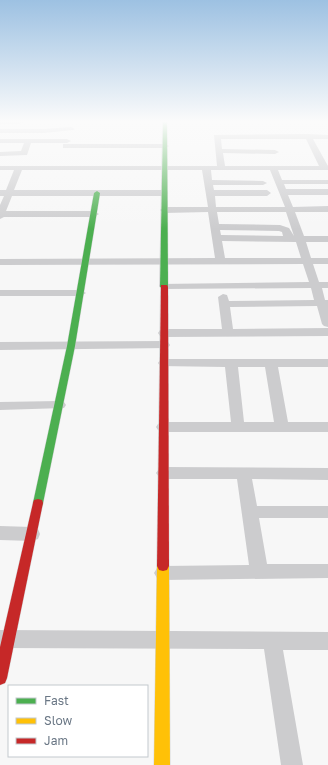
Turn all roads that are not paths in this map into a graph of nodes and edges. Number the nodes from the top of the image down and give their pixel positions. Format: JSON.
{"nodes":[{"id":1,"x":51,"y":158,"type":"edge"},
{"id":2,"x":92,"y":158,"type":"edge"},
{"id":3,"x":164,"y":158,"type":"edge"},
{"id":4,"x":220,"y":158,"type":"edge"},
{"id":5,"x":276,"y":158,"type":"edge"},
{"id":6,"x":320,"y":158,"type":"edge"},
{"id":7,"x":164,"y":167,"type":"junction"},
{"id":8,"x":206,"y":167,"type":"junction"},
{"id":9,"x":222,"y":167,"type":"junction"},
{"id":10,"x":259,"y":167,"type":"junction"},
{"id":11,"x":277,"y":167,"type":"junction"},
{"id":12,"x":0,"y":168,"type":"edge"},
{"id":13,"x":19,"y":168,"type":"junction"},
{"id":14,"x":326,"y":168,"type":"edge"},
{"id":15,"x":208,"y":182,"type":"junction"},
{"id":16,"x":279,"y":182,"type":"junction"},
{"id":17,"x":328,"y":182,"type":"edge"},
{"id":18,"x":264,"y":183,"type":"junction"},
{"id":19,"x":283,"y":192,"type":"junction"},
{"id":20,"x":328,"y":192,"type":"edge"},
{"id":21,"x":5,"y":193,"type":"edge"},
{"id":22,"x":97,"y":193,"type":"junction"},
{"id":23,"x":164,"y":193,"type":"junction"},
{"id":24,"x":210,"y":193,"type":"junction"},
{"id":25,"x":267,"y":193,"type":"junction"},
{"id":26,"x":271,"y":209,"type":"junction"},
{"id":27,"x":290,"y":209,"type":"junction"},
{"id":28,"x":328,"y":209,"type":"edge"},
{"id":29,"x":164,"y":210,"type":"junction"},
{"id":30,"x":213,"y":210,"type":"junction"},
{"id":31,"x":94,"y":214,"type":"junction"},
{"id":32,"x":0,"y":215,"type":"edge"},
{"id":33,"x":215,"y":227,"type":"junction"},
{"id":34,"x":216,"y":238,"type":"junction"},
{"id":35,"x":289,"y":239,"type":"junction"},
{"id":36,"x":301,"y":239,"type":"junction"},
{"id":37,"x":328,"y":239,"type":"edge"},
{"id":38,"x":220,"y":261,"type":"junction"},
{"id":39,"x":308,"y":261,"type":"junction"},
{"id":40,"x":328,"y":261,"type":"edge"},
{"id":41,"x":0,"y":262,"type":"edge"},
{"id":42,"x":86,"y":262,"type":"junction"},
{"id":43,"x":164,"y":262,"type":"junction"},
{"id":44,"x":316,"y":285,"type":"junction"},
{"id":45,"x":328,"y":285,"type":"edge"},
{"id":46,"x":164,"y":286,"type":"junction"},
{"id":47,"x":221,"y":286,"type":"junction"},
{"id":48,"x":0,"y":293,"type":"edge"},
{"id":49,"x":81,"y":293,"type":"junction"},
{"id":50,"x":325,"y":302,"type":"edge"},
{"id":51,"x":224,"y":304,"type":"junction"},
{"id":52,"x":328,"y":324,"type":"edge"},
{"id":53,"x":328,"y":332,"type":"edge"},
{"id":54,"x":228,"y":333,"type":"junction"},
{"id":55,"x":164,"y":339,"type":"junction"},
{"id":56,"x":0,"y":346,"type":"edge"},
{"id":57,"x":71,"y":346,"type":"junction"},
{"id":58,"x":164,"y":363,"type":"junction"},
{"id":59,"x":231,"y":363,"type":"junction"},
{"id":60,"x":271,"y":363,"type":"junction"},
{"id":61,"x":328,"y":363,"type":"edge"},
{"id":62,"x":59,"y":405,"type":"junction"},
{"id":63,"x":0,"y":406,"type":"edge"},
{"id":64,"x":163,"y":427,"type":"junction"},
{"id":65,"x":238,"y":428,"type":"junction"},
{"id":66,"x":282,"y":428,"type":"junction"},
{"id":67,"x":328,"y":428,"type":"edge"},
{"id":68,"x":164,"y":473,"type":"junction"},
{"id":69,"x":244,"y":474,"type":"junction"},
{"id":70,"x":328,"y":474,"type":"edge"},
{"id":71,"x":250,"y":512,"type":"junction"},
{"id":72,"x":328,"y":512,"type":"edge"},
{"id":73,"x":0,"y":533,"type":"edge"},
{"id":74,"x":32,"y":534,"type":"junction"},
{"id":75,"x":259,"y":571,"type":"junction"},
{"id":76,"x":328,"y":571,"type":"edge"},
{"id":77,"x":163,"y":573,"type":"junction"},
{"id":78,"x":5,"y":639,"type":"edge"},
{"id":79,"x":163,"y":640,"type":"junction"},
{"id":80,"x":272,"y":641,"type":"junction"},
{"id":81,"x":328,"y":641,"type":"edge"},
{"id":82,"x":0,"y":678,"type":"edge"},
{"id":83,"x":162,"y":765,"type":"edge"},
{"id":84,"x":292,"y":765,"type":"edge"}],
"edges":[{"from":1,"to":13,"type":"street"},
{"from":2,"to":7,"type":"street"},
{"from":3,"to":7,"type":"street"},
{"from":4,"to":9,"type":"street"},
{"from":5,"to":11,"type":"street"},
{"from":6,"to":14,"type":"street"},
{"from":7,"to":8,"type":"street"},
{"from":7,"to":23,"type":"street"},
{"from":8,"to":9,"type":"street"},
{"from":8,"to":15,"type":"street"},
{"from":9,"to":10,"type":"street"},
{"from":10,"to":11,"type":"street"},
{"from":10,"to":18,"type":"street"},
{"from":11,"to":14,"type":"street"},
{"from":11,"to":16,"type":"street"},
{"from":12,"to":13,"type":"street"},
{"from":13,"to":21,"type":"street"},
{"from":15,"to":18,"type":"street"},
{"from":15,"to":24,"type":"street"},
{"from":16,"to":17,"type":"street"},
{"from":16,"to":19,"type":"street"},
{"from":18,"to":25,"type":"street"},
{"from":19,"to":20,"type":"street"},
{"from":19,"to":27,"type":"street"},
{"from":21,"to":22,"type":"street"},
{"from":21,"to":32,"type":"street"},
{"from":22,"to":23,"type":"street"},
{"from":22,"to":31,"type":"street"},
{"from":23,"to":29,"type":"street"},
{"from":24,"to":25,"type":"street"},
{"from":24,"to":30,"type":"street"},
{"from":25,"to":26,"type":"street"},
{"from":26,"to":27,"type":"street"},
{"from":26,"to":30,"type":"street"},
{"from":27,"to":28,"type":"street"},
{"from":27,"to":36,"type":"street"},
{"from":29,"to":30,"type":"street"},
{"from":29,"to":43,"type":"street"},
{"from":30,"to":33,"type":"street"},
{"from":31,"to":32,"type":"street"},
{"from":31,"to":42,"type":"street"},
{"from":33,"to":34,"type":"street"},
{"from":33,"to":35,"type":"street"},
{"from":34,"to":35,"type":"street"},
{"from":34,"to":38,"type":"street"},
{"from":35,"to":36,"type":"street"},
{"from":36,"to":37,"type":"street"},
{"from":36,"to":39,"type":"street"},
{"from":38,"to":39,"type":"street"},
{"from":38,"to":43,"type":"street"},
{"from":39,"to":40,"type":"street"},
{"from":39,"to":44,"type":"street"},
{"from":41,"to":42,"type":"street"},
{"from":42,"to":43,"type":"street"},
{"from":42,"to":49,"type":"street"},
{"from":43,"to":46,"type":"street"},
{"from":44,"to":45,"type":"street"},
{"from":44,"to":47,"type":"street"},
{"from":44,"to":50,"type":"street"},
{"from":46,"to":47,"type":"street"},
{"from":46,"to":55,"type":"street"},
{"from":47,"to":51,"type":"street"},
{"from":48,"to":49,"type":"street"},
{"from":49,"to":57,"type":"street"},
{"from":50,"to":51,"type":"street"},
{"from":50,"to":52,"type":"street"},
{"from":51,"to":54,"type":"street"},
{"from":53,"to":54,"type":"street"},
{"from":54,"to":55,"type":"street"},
{"from":55,"to":57,"type":"street"},
{"from":55,"to":58,"type":"street"},
{"from":56,"to":57,"type":"street"},
{"from":57,"to":62,"type":"street"},
{"from":58,"to":59,"type":"street"},
{"from":58,"to":64,"type":"street"},
{"from":59,"to":60,"type":"street"},
{"from":59,"to":65,"type":"street"},
{"from":60,"to":61,"type":"street"},
{"from":60,"to":66,"type":"street"},
{"from":62,"to":63,"type":"street"},
{"from":62,"to":74,"type":"street"},
{"from":64,"to":65,"type":"street"},
{"from":64,"to":68,"type":"street"},
{"from":65,"to":66,"type":"street"},
{"from":66,"to":67,"type":"street"},
{"from":68,"to":69,"type":"street"},
{"from":68,"to":77,"type":"street"},
{"from":69,"to":70,"type":"street"},
{"from":69,"to":71,"type":"street"},
{"from":71,"to":72,"type":"street"},
{"from":71,"to":75,"type":"street"},
{"from":73,"to":74,"type":"street"},
{"from":74,"to":78,"type":"street"},
{"from":75,"to":76,"type":"street"},
{"from":75,"to":77,"type":"street"},
{"from":77,"to":79,"type":"street"},
{"from":78,"to":79,"type":"street"},
{"from":78,"to":82,"type":"street"},
{"from":79,"to":80,"type":"street"},
{"from":79,"to":83,"type":"street"},
{"from":80,"to":81,"type":"street"},
{"from":80,"to":84,"type":"street"}]}
